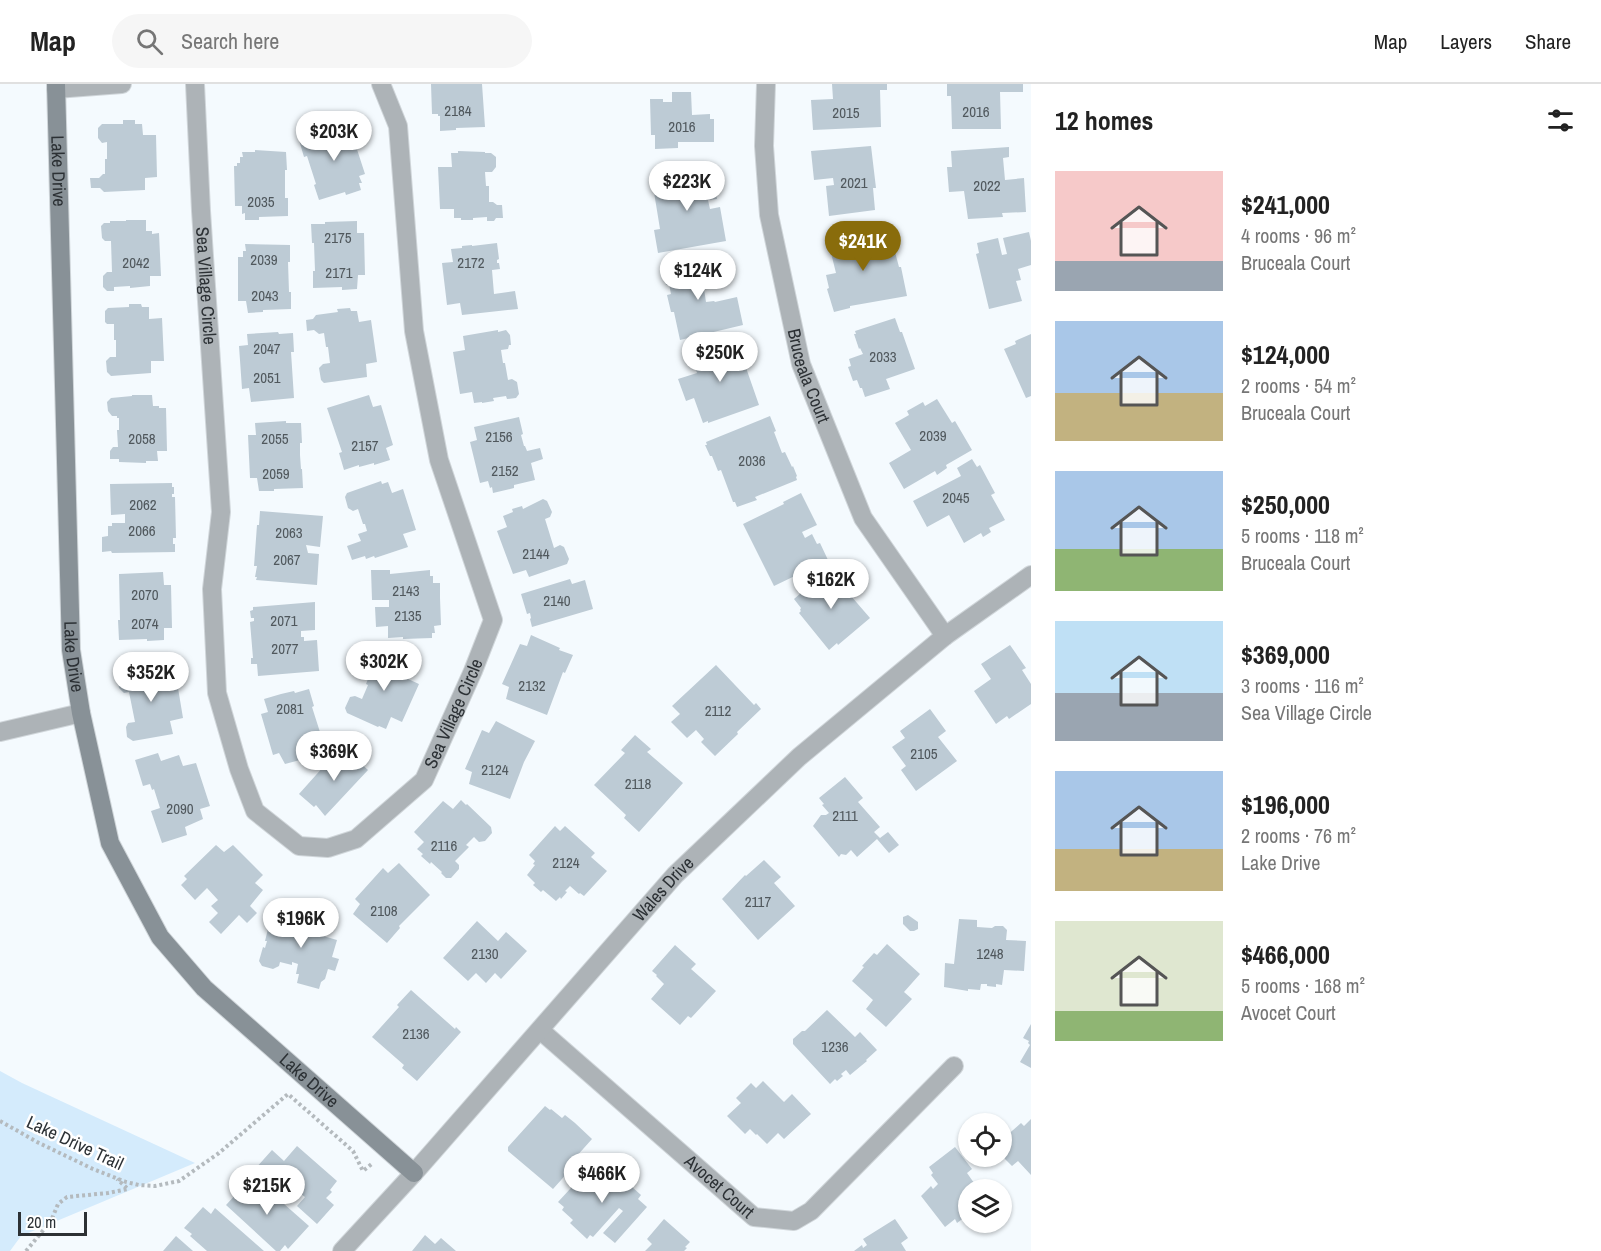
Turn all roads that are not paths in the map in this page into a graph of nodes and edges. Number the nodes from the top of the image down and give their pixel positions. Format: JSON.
{"nodes":[{"id":1,"x":122,"y":84,"type":"edge"},
{"id":2,"x":195,"y":84,"type":"edge"},
{"id":3,"x":381,"y":84,"type":"edge"},
{"id":4,"x":766,"y":84,"type":"edge"},
{"id":5,"x":56,"y":86,"type":"edge"},
{"id":6,"x":1031,"y":575,"type":"edge"},
{"id":7,"x":945,"y":636,"type":"junction"},
{"id":8,"x":81,"y":713,"type":"junction"},
{"id":9,"x":0,"y":732,"type":"edge"},
{"id":10,"x":540,"y":1030,"type":"junction"},
{"id":11,"x":954,"y":1066,"type":"dead end"},
{"id":12,"x":414,"y":1173,"type":"junction"},
{"id":13,"x":342,"y":1251,"type":"edge"}],
"edges":[{"from":1,"to":5,"type":"street"},
{"from":2,"to":3,"type":"street","name":"Sea Village Circle"},
{"from":4,"to":7,"type":"street","name":"Bruceala Court"},
{"from":5,"to":8,"type":"street","name":"Lake Drive"},
{"from":6,"to":7,"type":"street","name":"Wales Drive"},
{"from":7,"to":10,"type":"street","name":"Wales Drive"},
{"from":8,"to":9,"type":"street"},
{"from":8,"to":12,"type":"street","name":"Lake Drive"},
{"from":10,"to":11,"type":"street","name":"Avocet Court"},
{"from":10,"to":12,"type":"street","name":"Wales Drive"},
{"from":12,"to":13,"type":"street","name":"Wales Drive"}]}
